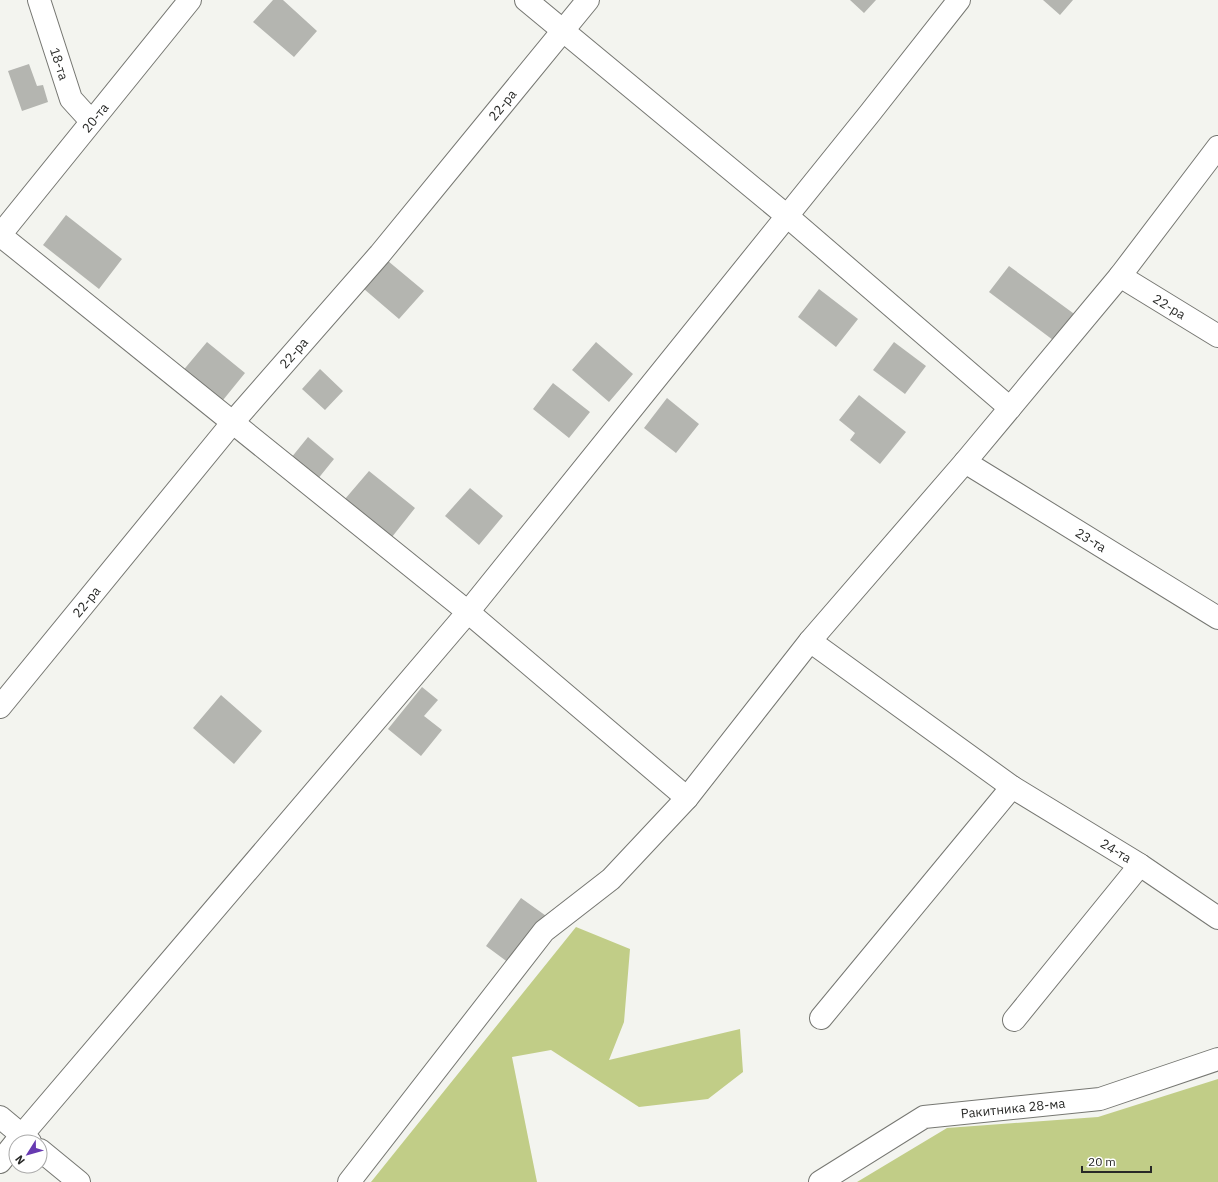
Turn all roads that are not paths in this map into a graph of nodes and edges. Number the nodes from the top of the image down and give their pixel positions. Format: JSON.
{"nodes":[{"id":1,"x":39,"y":0,"type":"edge"},
{"id":2,"x":190,"y":0,"type":"edge"},
{"id":3,"x":526,"y":0,"type":"edge"},
{"id":4,"x":588,"y":0,"type":"edge"},
{"id":5,"x":959,"y":0,"type":"edge"},
{"id":6,"x":563,"y":31,"type":"junction"},
{"id":7,"x":91,"y":121,"type":"junction"},
{"id":8,"x":1218,"y":147,"type":"edge"},
{"id":9,"x":787,"y":216,"type":"junction"},
{"id":10,"x":0,"y":235,"type":"edge"},
{"id":11,"x":1120,"y":276,"type":"junction"},
{"id":12,"x":1218,"y":336,"type":"edge"},
{"id":13,"x":1010,"y":408,"type":"junction"},
{"id":14,"x":233,"y":422,"type":"junction"},
{"id":15,"x":964,"y":462,"type":"junction"},
{"id":16,"x":468,"y":612,"type":"junction"},
{"id":17,"x":1218,"y":618,"type":"edge"},
{"id":18,"x":810,"y":641,"type":"junction"},
{"id":19,"x":0,"y":707,"type":"edge"},
{"id":20,"x":1012,"y":787,"type":"junction"},
{"id":21,"x":687,"y":798,"type":"junction"},
{"id":22,"x":1140,"y":865,"type":"junction"},
{"id":23,"x":1218,"y":918,"type":"edge"},
{"id":24,"x":821,"y":1018,"type":"dead end"},
{"id":25,"x":1014,"y":1020,"type":"dead end"},
{"id":26,"x":1218,"y":1059,"type":"edge"},
{"id":27,"x":0,"y":1117,"type":"edge"},
{"id":28,"x":16,"y":1134,"type":"edge"},
{"id":29,"x":26,"y":1134,"type":"edge"},
{"id":30,"x":8,"y":1154,"type":"edge"},
{"id":31,"x":48,"y":1156,"type":"edge"},
{"id":32,"x":0,"y":1162,"type":"edge"},
{"id":33,"x":80,"y":1182,"type":"edge"},
{"id":34,"x":349,"y":1182,"type":"edge"},
{"id":35,"x":820,"y":1182,"type":"edge"}],
"edges":[{"from":1,"to":7,"type":"street","name":"18-та"},
{"from":2,"to":7,"type":"street","name":"20-та"},
{"from":3,"to":6,"type":"street"},
{"from":4,"to":6,"type":"street","name":"22-ра"},
{"from":5,"to":9,"type":"street"},
{"from":6,"to":9,"type":"street"},
{"from":6,"to":14,"type":"street","name":"22-ра"},
{"from":7,"to":10,"type":"street","name":"20-та"},
{"from":8,"to":11,"type":"street"},
{"from":9,"to":13,"type":"street"},
{"from":9,"to":16,"type":"street"},
{"from":10,"to":14,"type":"street"},
{"from":11,"to":12,"type":"street","name":"22-ра"},
{"from":11,"to":13,"type":"street"},
{"from":13,"to":15,"type":"street"},
{"from":14,"to":16,"type":"street"},
{"from":14,"to":19,"type":"street","name":"22-ра"},
{"from":15,"to":17,"type":"street","name":"23-та"},
{"from":15,"to":18,"type":"street"},
{"from":16,"to":21,"type":"street"},
{"from":16,"to":29,"type":"street"},
{"from":18,"to":20,"type":"street","name":"24-та"},
{"from":18,"to":21,"type":"street"},
{"from":20,"to":22,"type":"street","name":"24-та"},
{"from":20,"to":24,"type":"street"},
{"from":21,"to":34,"type":"street"},
{"from":22,"to":23,"type":"street","name":"24-та"},
{"from":22,"to":25,"type":"street"},
{"from":26,"to":35,"type":"street","name":"Ракитника 28-ма"},
{"from":27,"to":28,"type":"street"},
{"from":30,"to":32,"type":"street"},
{"from":31,"to":33,"type":"street"}]}
